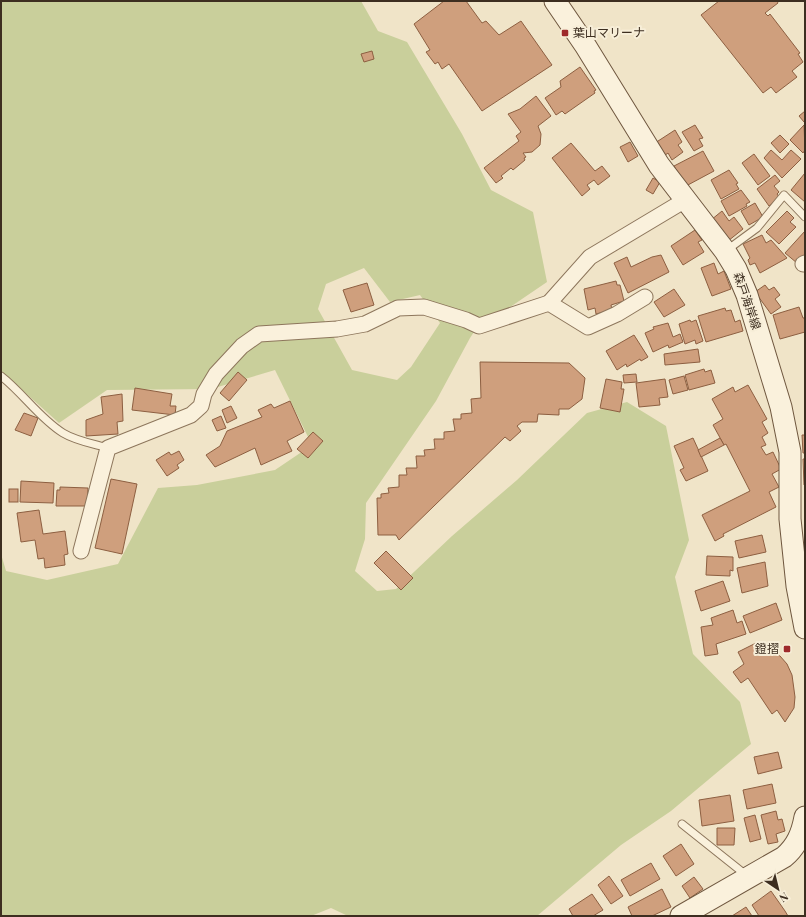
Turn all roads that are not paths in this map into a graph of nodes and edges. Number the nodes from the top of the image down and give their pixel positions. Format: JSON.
{"nodes":[{"id":1,"x":554,"y":1,"type":"edge"},
{"id":2,"x":687,"y":199,"type":"junction"},
{"id":3,"x":805,"y":217,"type":"edge"},
{"id":4,"x":725,"y":251,"type":"junction"},
{"id":5,"x":645,"y":297,"type":"dead end"},
{"id":6,"x":549,"y":303,"type":"junction"},
{"id":7,"x":1,"y":376,"type":"edge"},
{"id":8,"x":108,"y":448,"type":"junction"},
{"id":9,"x":81,"y":550,"type":"dead end"},
{"id":10,"x":805,"y":628,"type":"edge"},
{"id":11,"x":805,"y":817,"type":"edge"},
{"id":12,"x":682,"y":824,"type":"dead end"},
{"id":13,"x":749,"y":878,"type":"junction"},
{"id":14,"x":681,"y":916,"type":"edge"}],
"edges":[{"from":1,"to":2,"type":"main road","name":"森戸海岸線"},
{"from":2,"to":4,"type":"main road","name":"森戸海岸線"},
{"from":2,"to":6,"type":"street"},
{"from":3,"to":4,"type":"lane"},
{"from":4,"to":10,"type":"main road","name":"森戸海岸線"},
{"from":5,"to":6,"type":"street"},
{"from":6,"to":8,"type":"street"},
{"from":7,"to":8,"type":"lane"},
{"from":8,"to":9,"type":"street"},
{"from":11,"to":13,"type":"main road"},
{"from":12,"to":13,"type":"lane"},
{"from":13,"to":14,"type":"main road"}]}
